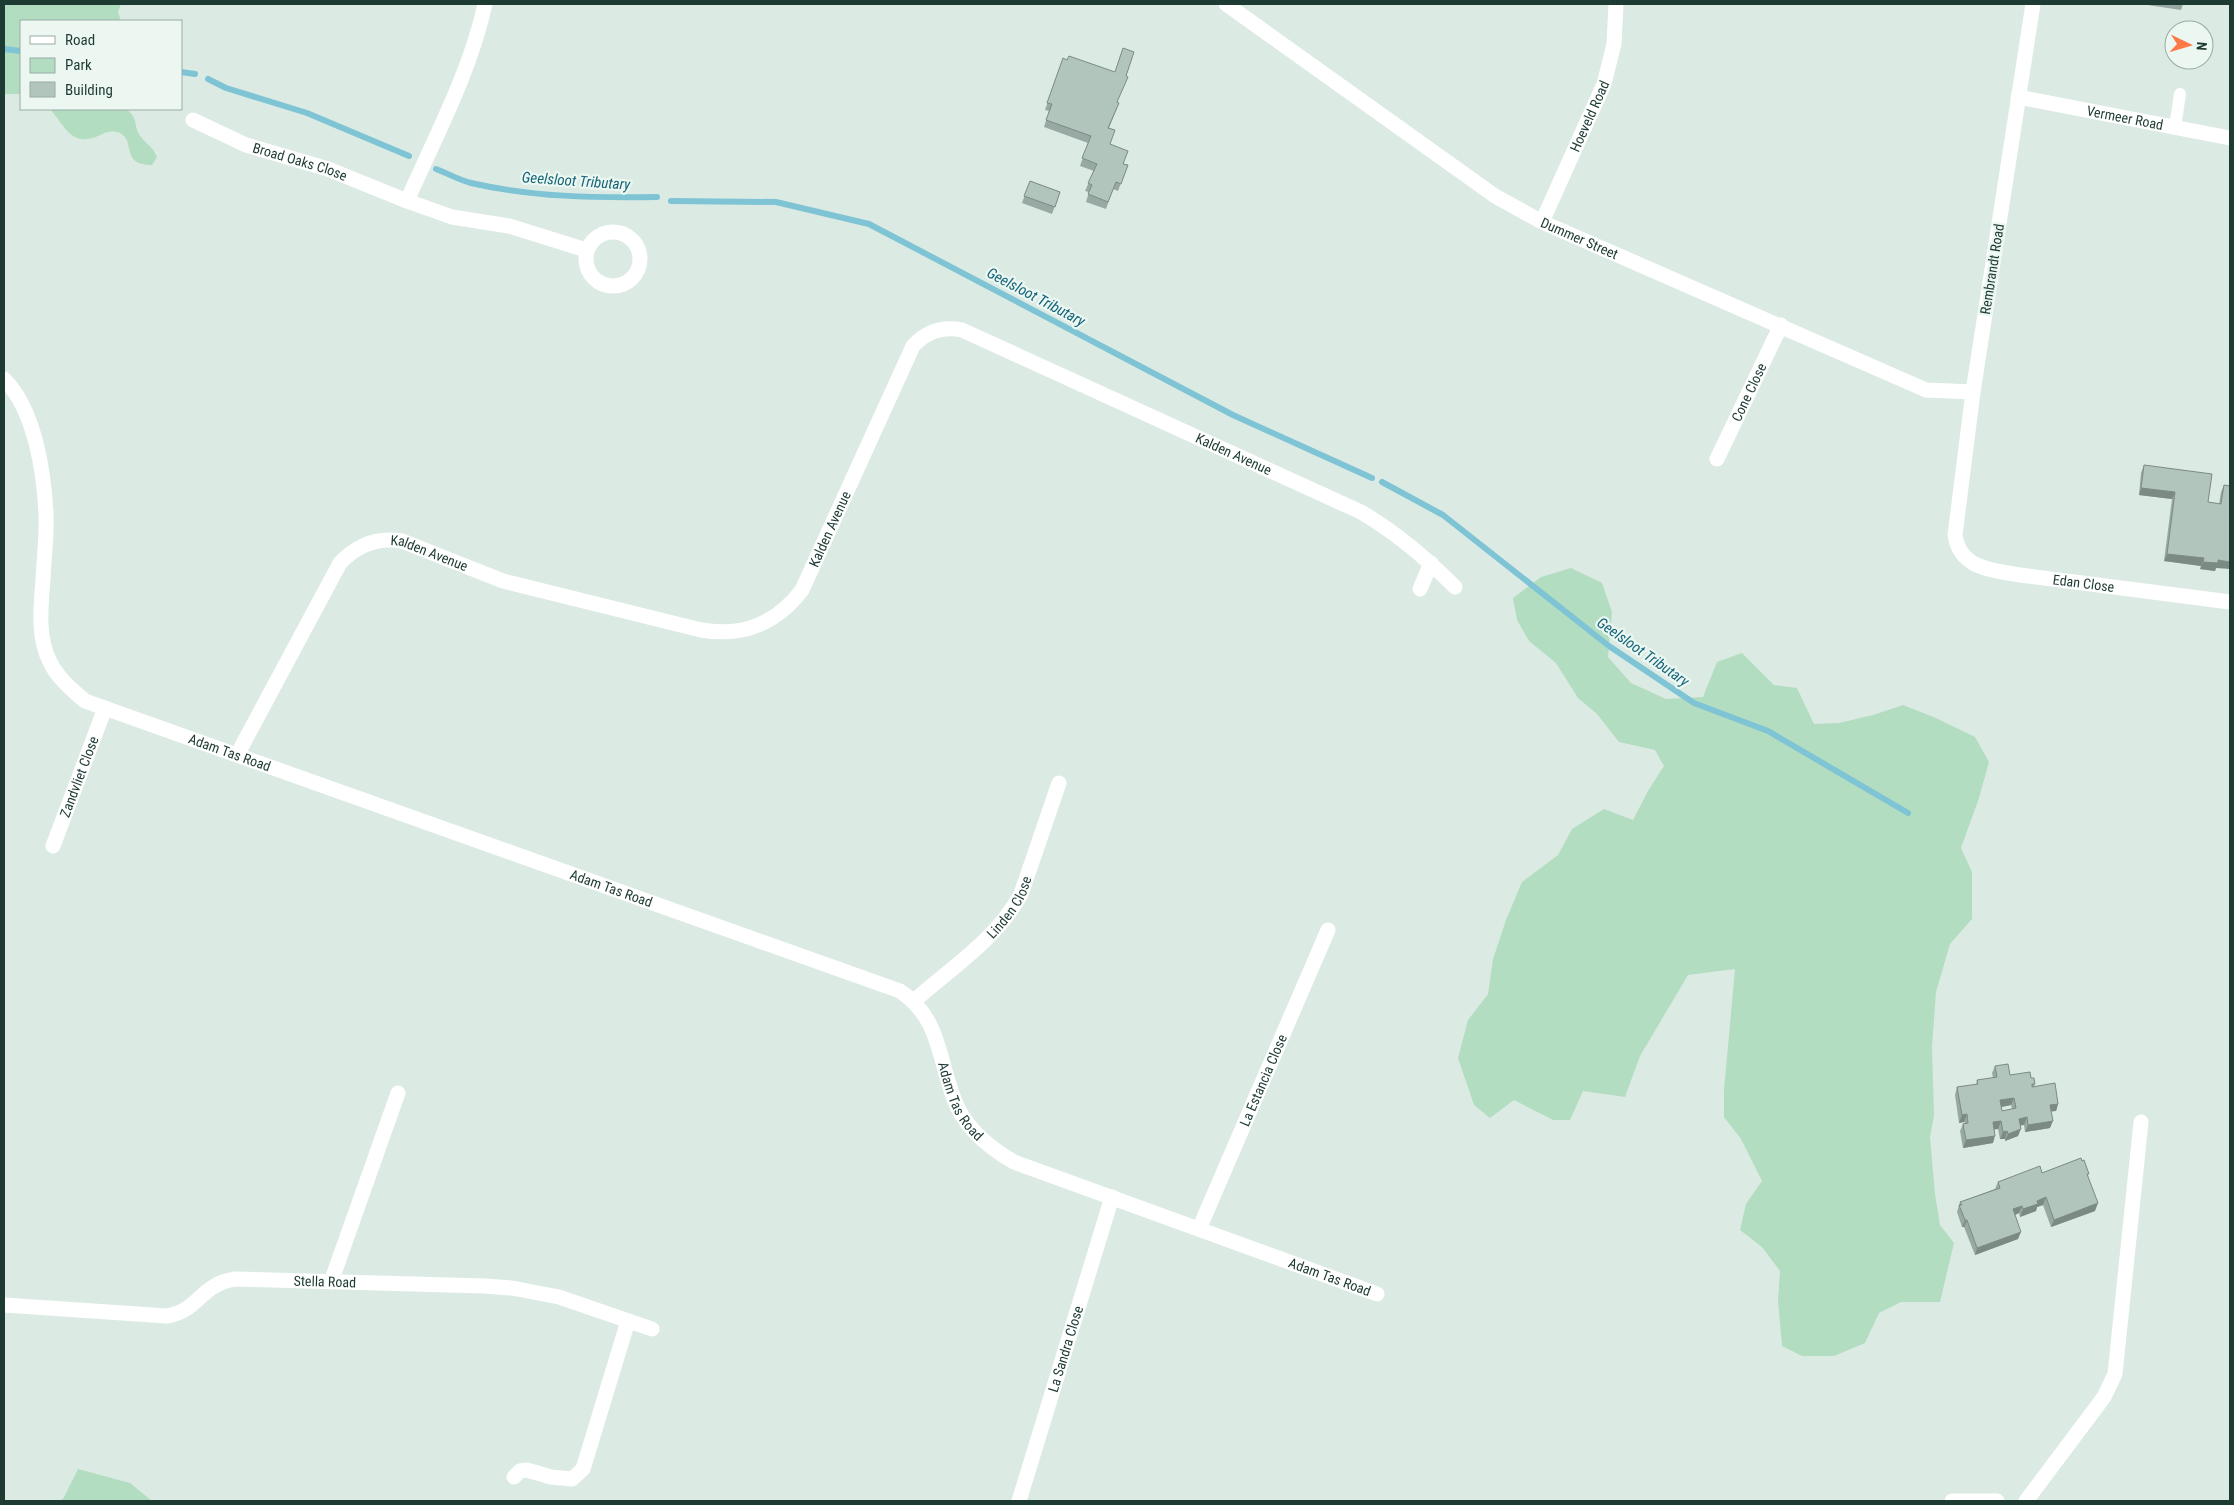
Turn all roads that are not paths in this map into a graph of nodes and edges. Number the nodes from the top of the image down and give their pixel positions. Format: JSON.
{"nodes":[{"id":1,"x":485,"y":4,"type":"edge"},
{"id":2,"x":1226,"y":4,"type":"edge"},
{"id":3,"x":1616,"y":4,"type":"edge"},
{"id":4,"x":2033,"y":4,"type":"edge"},
{"id":5,"x":2180,"y":94,"type":"dead end"},
{"id":6,"x":2018,"y":97,"type":"junction"},
{"id":7,"x":193,"y":120,"type":"dead end"},
{"id":8,"x":2175,"y":127,"type":"junction"},
{"id":9,"x":2230,"y":138,"type":"edge"},
{"id":10,"x":407,"y":202,"type":"junction"},
{"id":11,"x":1542,"y":222,"type":"junction"},
{"id":12,"x":586,"y":250,"type":"dead end"},
{"id":13,"x":1781,"y":325,"type":"junction"},
{"id":14,"x":4,"y":379,"type":"edge"},
{"id":15,"x":1973,"y":392,"type":"junction"},
{"id":16,"x":1717,"y":459,"type":"dead end"},
{"id":17,"x":1955,"y":535,"type":"joint"},
{"id":18,"x":1431,"y":563,"type":"junction"},
{"id":19,"x":1456,"y":587,"type":"dead end"},
{"id":20,"x":1420,"y":589,"type":"dead end"},
{"id":21,"x":2230,"y":602,"type":"edge"},
{"id":22,"x":105,"y":708,"type":"junction"},
{"id":23,"x":237,"y":755,"type":"junction"},
{"id":24,"x":1059,"y":783,"type":"dead end"},
{"id":25,"x":53,"y":846,"type":"dead end"},
{"id":26,"x":1328,"y":930,"type":"dead end"},
{"id":27,"x":914,"y":1001,"type":"junction"},
{"id":28,"x":398,"y":1093,"type":"dead end"},
{"id":29,"x":2141,"y":1122,"type":"dead end"},
{"id":30,"x":1112,"y":1197,"type":"junction"},
{"id":31,"x":1199,"y":1229,"type":"junction"},
{"id":32,"x":331,"y":1282,"type":"junction"},
{"id":33,"x":1376,"y":1294,"type":"dead end"},
{"id":34,"x":4,"y":1305,"type":"edge"},
{"id":35,"x":628,"y":1321,"type":"junction"},
{"id":36,"x":652,"y":1329,"type":"dead end"},
{"id":37,"x":514,"y":1477,"type":"dead end"},
{"id":38,"x":1019,"y":1501,"type":"edge"},
{"id":39,"x":1952,"y":1501,"type":"edge"},
{"id":40,"x":1997,"y":1501,"type":"edge"},
{"id":41,"x":2026,"y":1501,"type":"edge"}],
"edges":[{"from":1,"to":10,"type":"street"},
{"from":2,"to":11,"type":"street","name":"Dummer Street"},
{"from":3,"to":11,"type":"street","name":"Hoeveld Road"},
{"from":4,"to":6,"type":"street","name":"Rembrandt Road"},
{"from":5,"to":8,"type":"lane"},
{"from":6,"to":8,"type":"street","name":"Vermeer Road"},
{"from":6,"to":15,"type":"street","name":"Rembrandt Road"},
{"from":7,"to":10,"type":"street","name":"Broad Oaks Close"},
{"from":8,"to":9,"type":"street","name":"Vermeer Road"},
{"from":10,"to":12,"type":"street","name":"Broad Oaks Close"},
{"from":11,"to":13,"type":"street","name":"Dummer Street"},
{"from":13,"to":15,"type":"street","name":"Dummer Street"},
{"from":13,"to":16,"type":"street","name":"Cone Close"},
{"from":14,"to":22,"type":"street","name":"Adam Tas Road"},
{"from":15,"to":17,"type":"street","name":"Rembrandt Road"},
{"from":17,"to":21,"type":"street","name":"Edan Close"},
{"from":18,"to":19,"type":"street","name":"Kalden Avenue"},
{"from":18,"to":20,"type":"street"},
{"from":18,"to":23,"type":"street","name":"Kalden Avenue"},
{"from":22,"to":23,"type":"street","name":"Adam Tas Road"},
{"from":22,"to":25,"type":"street","name":"Zandvliet Close"},
{"from":23,"to":27,"type":"street","name":"Adam Tas Road"},
{"from":24,"to":27,"type":"street","name":"Linden Close"},
{"from":26,"to":31,"type":"street","name":"La Estancia Close"},
{"from":27,"to":30,"type":"street","name":"Adam Tas Road"},
{"from":28,"to":32,"type":"street"},
{"from":29,"to":41,"type":"street"},
{"from":30,"to":31,"type":"street","name":"Adam Tas Road"},
{"from":30,"to":38,"type":"street","name":"La Sandra Close"},
{"from":31,"to":33,"type":"street","name":"Adam Tas Road"},
{"from":32,"to":34,"type":"street","name":"Stella Road"},
{"from":32,"to":35,"type":"street","name":"Stella Road"},
{"from":35,"to":36,"type":"street","name":"Stella Road"},
{"from":35,"to":37,"type":"street"},
{"from":39,"to":40,"type":"street"}]}
